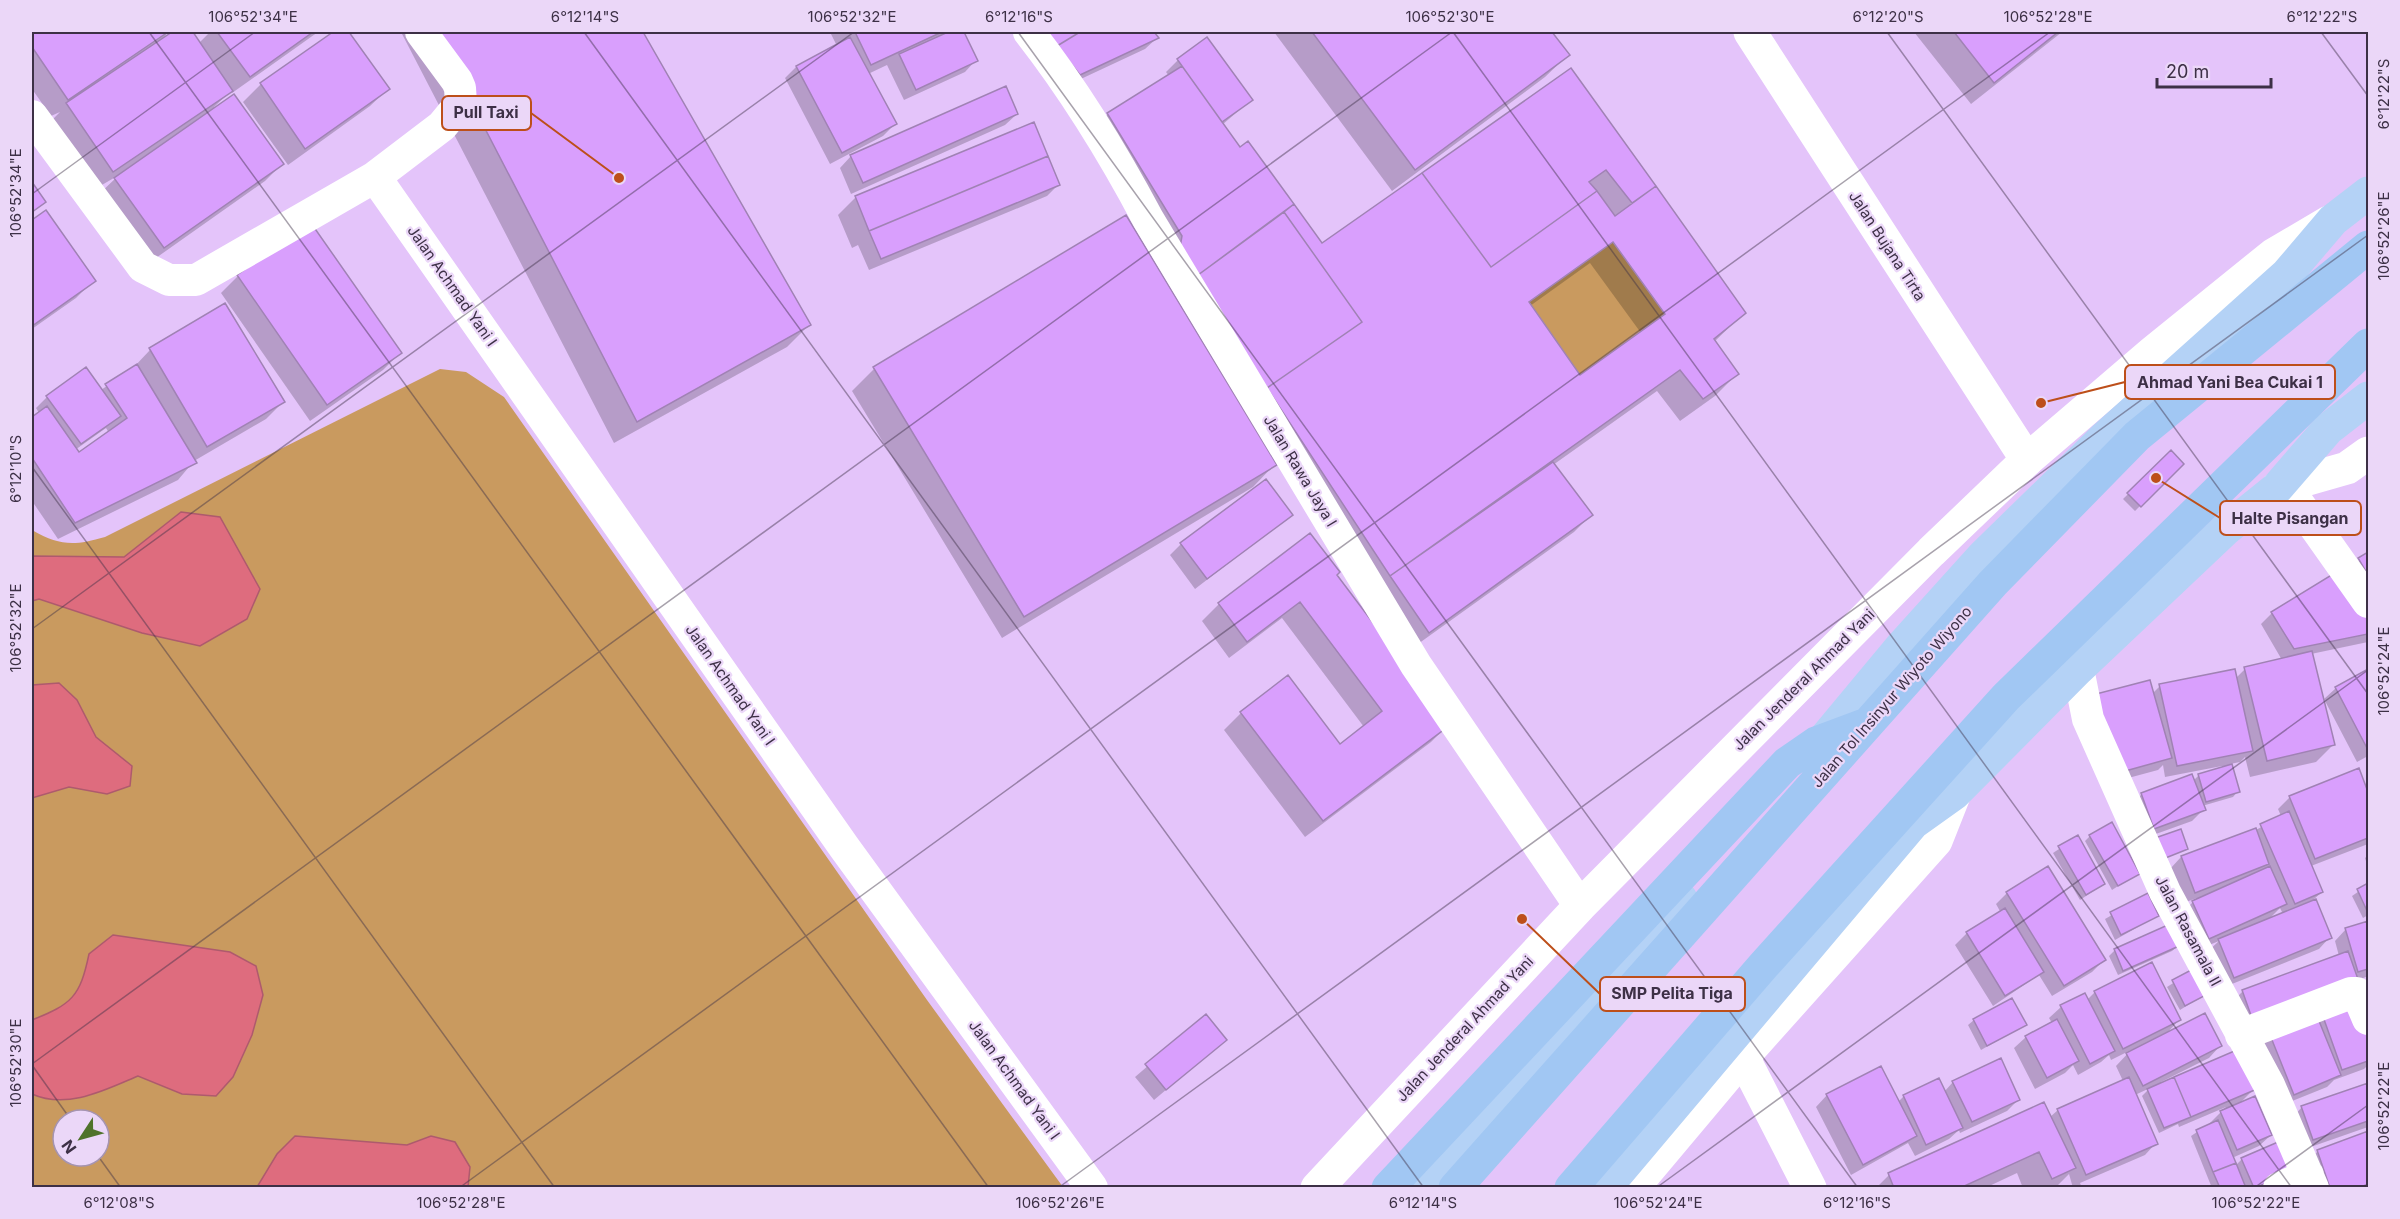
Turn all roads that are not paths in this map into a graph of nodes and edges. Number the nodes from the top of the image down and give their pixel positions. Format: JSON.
{"nodes":[{"id":1,"x":421,"y":32,"type":"edge"},
{"id":2,"x":1029,"y":32,"type":"edge"},
{"id":3,"x":1750,"y":32,"type":"edge"},
{"id":4,"x":32,"y":116,"type":"edge"},
{"id":5,"x":375,"y":177,"type":"junction"},
{"id":6,"x":2368,"y":193,"type":"edge"},
{"id":7,"x":2333,"y":220,"type":"junction"},
{"id":8,"x":2368,"y":248,"type":"edge"},
{"id":9,"x":2368,"y":345,"type":"edge"},
{"id":10,"x":2368,"y":398,"type":"edge"},
{"id":11,"x":2368,"y":453,"type":"edge"},
{"id":12,"x":2027,"y":460,"type":"junction"},
{"id":13,"x":2282,"y":487,"type":"junction"},
{"id":14,"x":2368,"y":602,"type":"edge"},
{"id":15,"x":2078,"y":669,"type":"junction"},
{"id":16,"x":1871,"y":722,"type":"junction"},
{"id":17,"x":1955,"y":793,"type":"junction"},
{"id":18,"x":1580,"y":906,"type":"junction"},
{"id":19,"x":2368,"y":1019,"type":"edge"},
{"id":20,"x":2241,"y":1035,"type":"junction"},
{"id":21,"x":1743,"y":1057,"type":"junction"},
{"id":22,"x":2311,"y":1181,"type":"edge"},
{"id":23,"x":1092,"y":1188,"type":"edge"},
{"id":24,"x":1317,"y":1188,"type":"edge"},
{"id":25,"x":1388,"y":1188,"type":"edge"},
{"id":26,"x":1417,"y":1188,"type":"edge"},
{"id":27,"x":1455,"y":1188,"type":"edge"},
{"id":28,"x":1571,"y":1188,"type":"edge"},
{"id":29,"x":1605,"y":1188,"type":"edge"},
{"id":30,"x":1633,"y":1188,"type":"edge"},
{"id":31,"x":1810,"y":1188,"type":"edge"},
{"id":32,"x":2279,"y":1188,"type":"edge"}],
"edges":[{"from":1,"to":5,"type":"street"},
{"from":2,"to":18,"type":"street","name":"Jalan Rawa Jaya I"},
{"from":3,"to":12,"type":"main road","name":"Jalan Bujana Tirta"},
{"from":4,"to":5,"type":"street"},
{"from":5,"to":23,"type":"street","name":"Jalan Achmad Yani I"},
{"from":6,"to":7,"type":"highway","name":"Jalan Jenderal Ahmad Yani"},
{"from":7,"to":12,"type":"main road","name":"Jalan Jenderal Ahmad Yani"},
{"from":7,"to":26,"type":"highway","name":"Jalan Jenderal Ahmad Yani"},
{"from":8,"to":16,"type":"highway","name":"Jalan Tol Insinyur Wiyoto Wiyono"},
{"from":9,"to":28,"type":"highway"},
{"from":10,"to":13,"type":"highway"},
{"from":11,"to":13,"type":"main road"},
{"from":12,"to":18,"type":"main road","name":"Jalan Jenderal Ahmad Yani"},
{"from":13,"to":14,"type":"street"},
{"from":13,"to":15,"type":"highway"},
{"from":15,"to":17,"type":"highway"},
{"from":15,"to":20,"type":"street","name":"Jalan Rasamala II"},
{"from":16,"to":25,"type":"highway"},
{"from":16,"to":27,"type":"highway","name":"Jalan Tol Insinyur Wiyoto Wiyono"},
{"from":17,"to":21,"type":"main road"},
{"from":17,"to":29,"type":"highway"},
{"from":18,"to":24,"type":"main road","name":"Jalan Jenderal Ahmad Yani"},
{"from":19,"to":20,"type":"street"},
{"from":20,"to":22,"type":"street","name":"Jalan Rasamala II"},
{"from":21,"to":30,"type":"main road"},
{"from":21,"to":31,"type":"main road"},
{"from":22,"to":32,"type":"street"}]}
